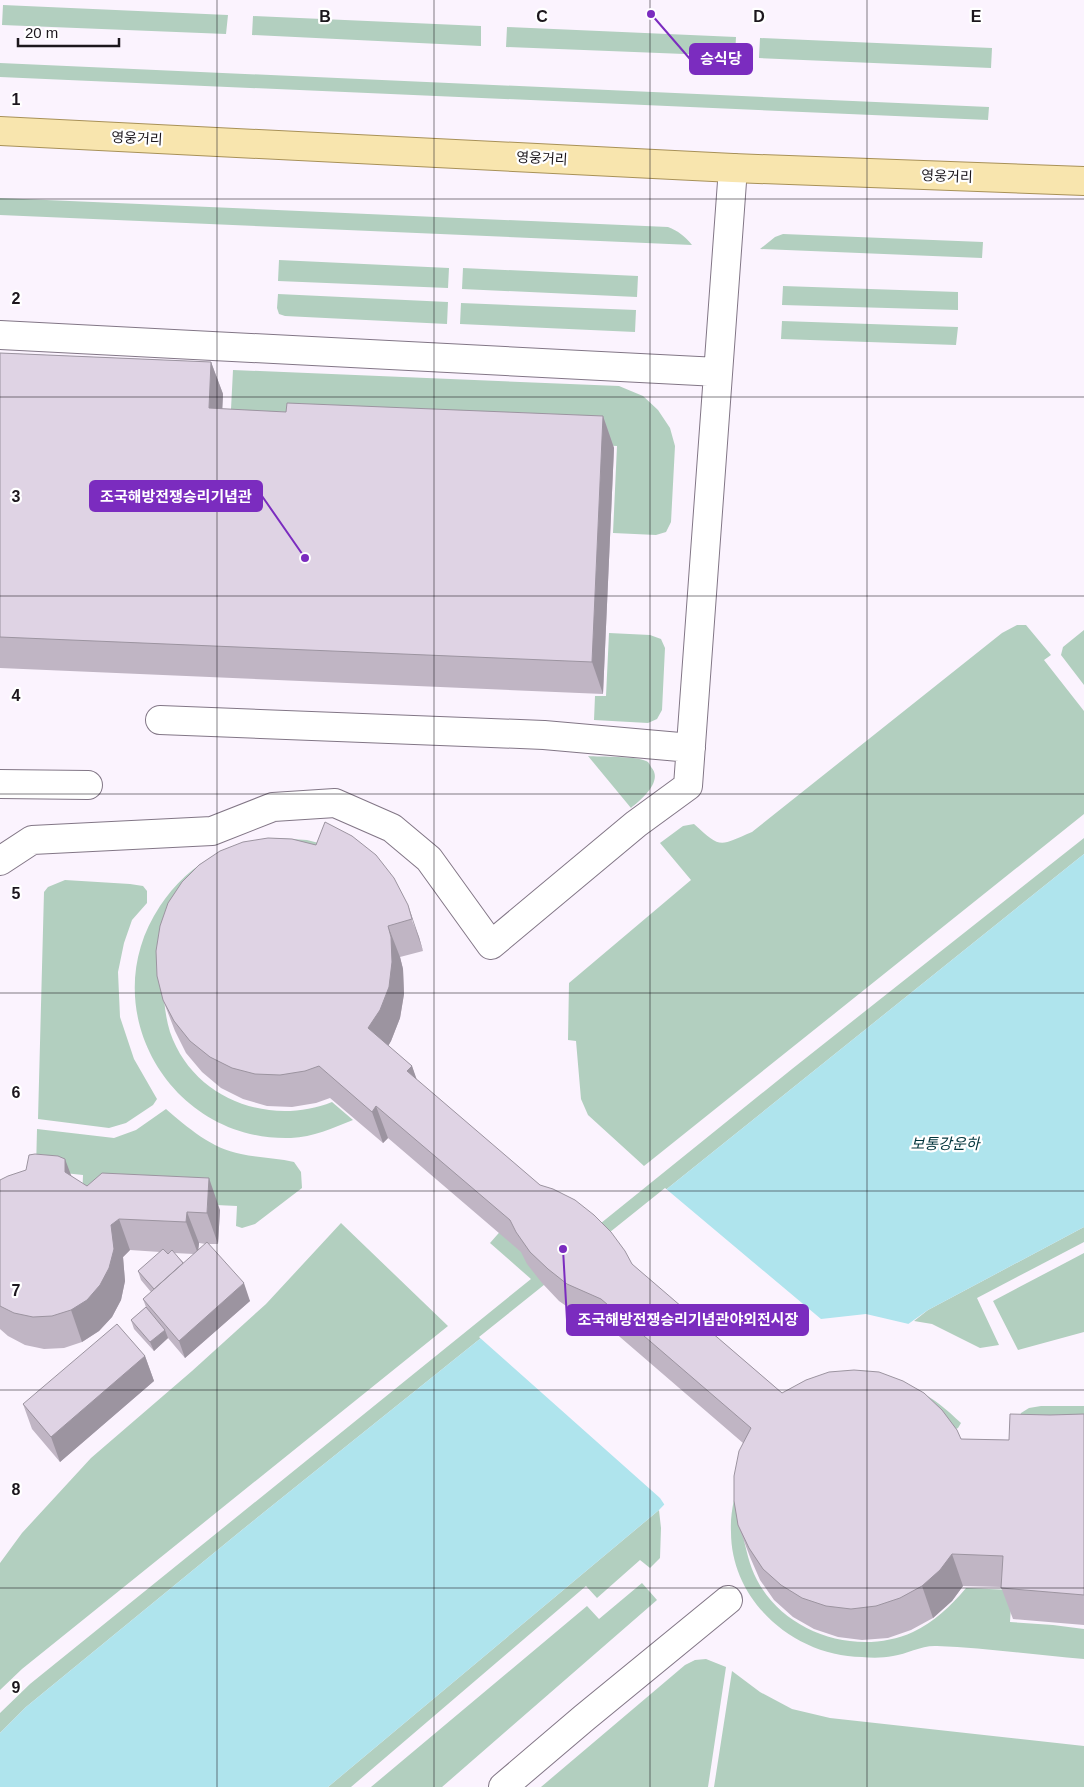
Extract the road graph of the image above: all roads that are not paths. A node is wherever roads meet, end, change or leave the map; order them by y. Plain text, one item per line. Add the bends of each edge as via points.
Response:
1 (0, 131) edge
2 (733, 168) junction
3 (1084, 181) edge
4 (0, 335) edge
5 (718, 372) junction
6 (160, 720) dead end
7 (691, 748) junction
8 (0, 784) edge
9 (88, 785) dead end
10 (0, 861) edge
11 (728, 1600) dead end
12 (503, 1787) edge

1 - 2 main road, 영웅거리
2 - 3 main road, 영웅거리
2 - 5 lane
4 - 5 lane
5 - 7 lane
6 - 7 lane via 544,735
7 - 10 lane via 688,786 636,824 492,945 429,859 392,828 336,803 273,807 212,831 32,840
8 - 9 lane
11 - 12 lane

